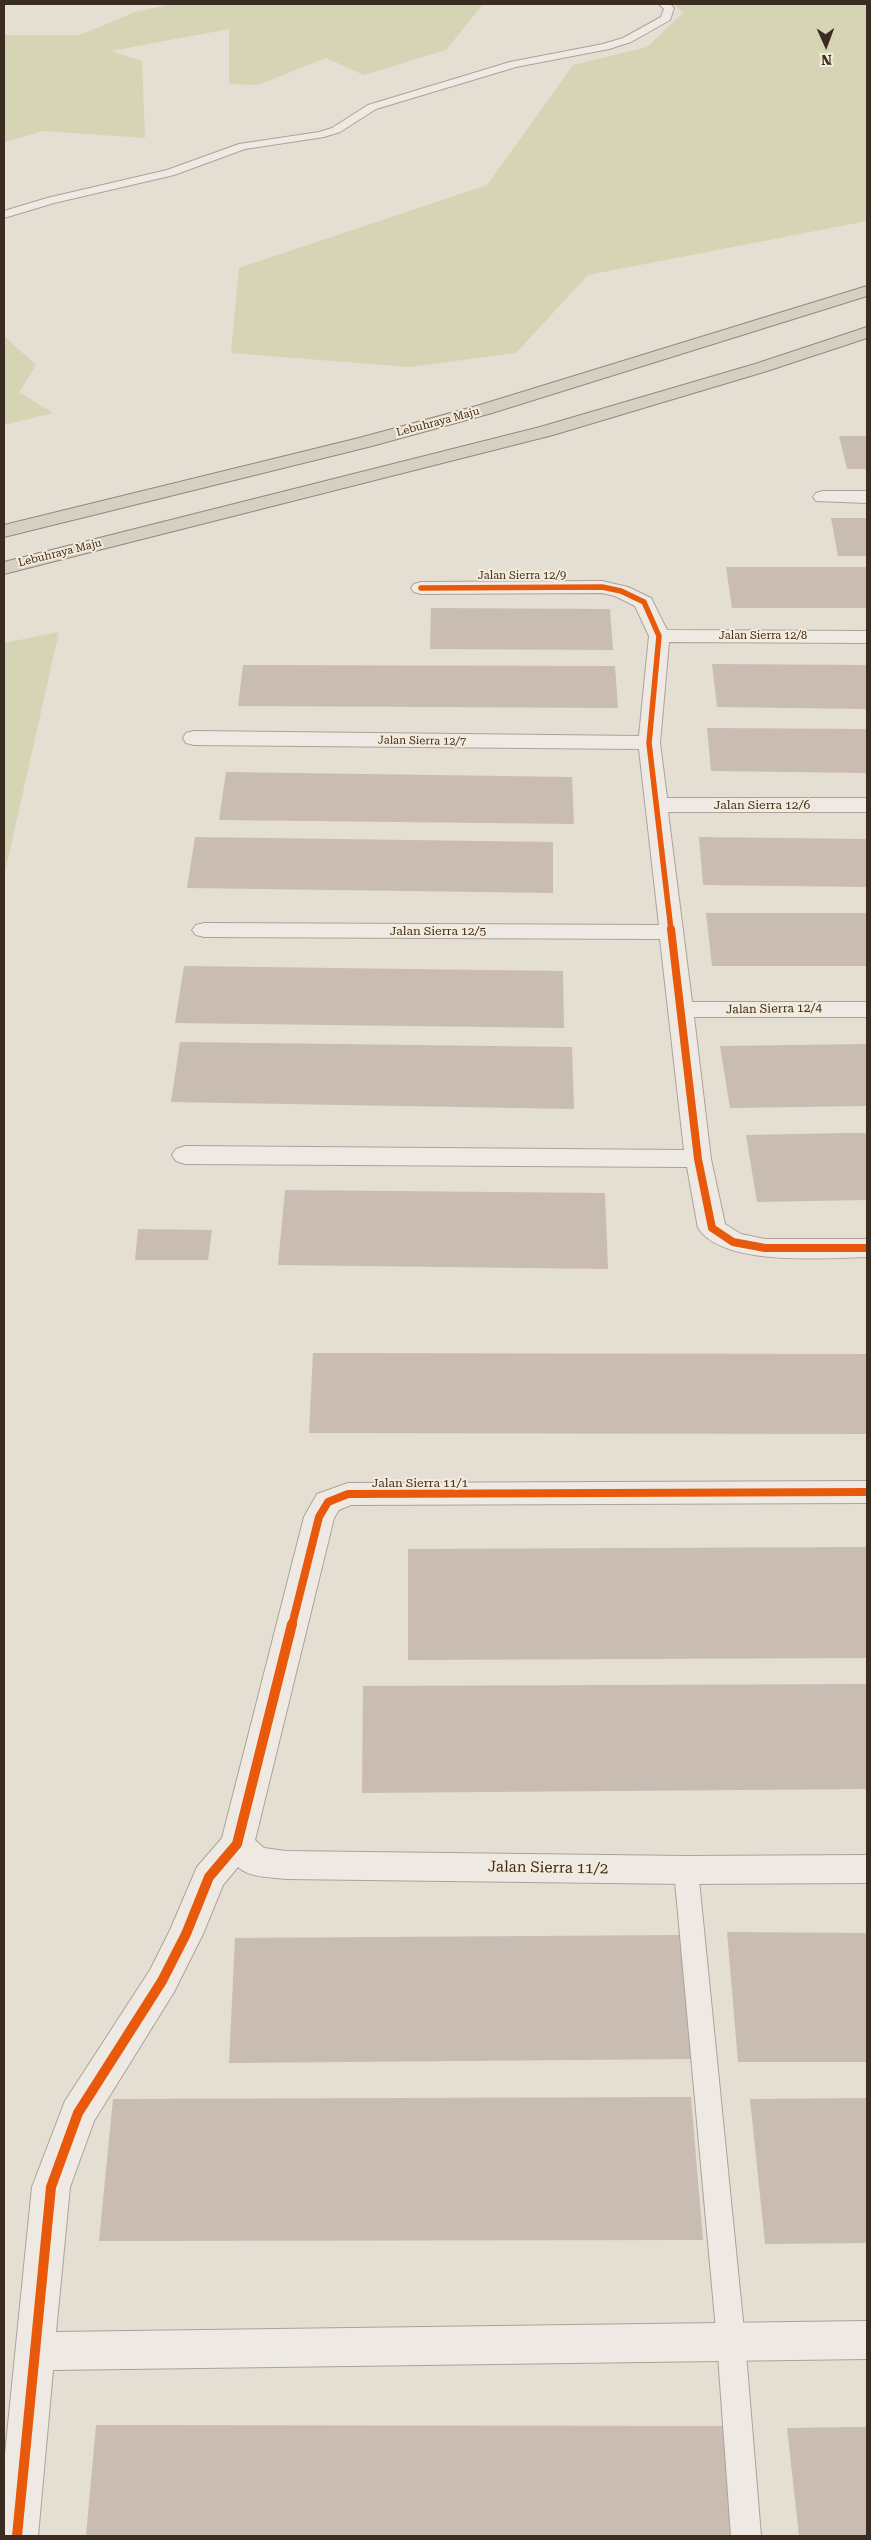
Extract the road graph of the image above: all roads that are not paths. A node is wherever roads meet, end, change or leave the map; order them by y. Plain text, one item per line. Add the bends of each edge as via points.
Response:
1 (664, 4) edge
2 (4, 215) edge
3 (867, 291) edge
4 (867, 332) edge
5 (867, 497) edge
6 (823, 498) dead end
7 (4, 531) edge
8 (4, 568) edge
9 (421, 588) dead end
10 (659, 636) junction
11 (867, 637) edge
12 (194, 738) dead end
13 (649, 743) junction
14 (656, 805) junction
15 (867, 805) edge
16 (204, 930) dead end
17 (672, 932) junction
18 (867, 1009) edge
19 (681, 1010) junction
20 (185, 1156) dead end
21 (698, 1159) junction
22 (867, 1248) edge
23 (867, 1492) edge
24 (237, 1844) junction
25 (867, 1869) edge
26 (686, 1870) junction
27 (867, 2340) edge
28 (731, 2341) junction
29 (36, 2351) junction
30 (17, 2536) edge
31 (746, 2536) edge

1 - 2 lane via 669,8 666,18 627,40 605,48 514,64 372,107 336,130 320,135 243,146 170,173 51,200
3 - 7 highway, Lebuhraya Maju via 486,409
4 - 8 highway, Lebuhraya Maju via 697,387 518,438
5 - 6 street
9 - 10 street, Jalan Sierra 12/9 via 602,587 621,591 644,602
10 - 11 street, Jalan Sierra 12/8
10 - 13 street
12 - 13 street, Jalan Sierra 12/7
13 - 14 street
14 - 15 street, Jalan Sierra 12/6
14 - 17 street
16 - 17 street, Jalan Sierra 12/5
17 - 19 street
18 - 19 street, Jalan Sierra 12/4
19 - 21 street
20 - 21 street
21 - 22 street via 712,1228 733,1242 765,1248
23 - 24 street, Jalan Sierra 11/1 via 348,1494 328,1502 319,1517
24 - 26 street, Jalan Sierra 11/2 via 255,1861 286,1864
24 - 29 street via 209,1877 162,1982 78,2113 51,2187
25 - 26 street, Jalan Sierra 11/2
26 - 28 lane
27 - 28 street
28 - 29 street
28 - 31 lane
29 - 30 street

